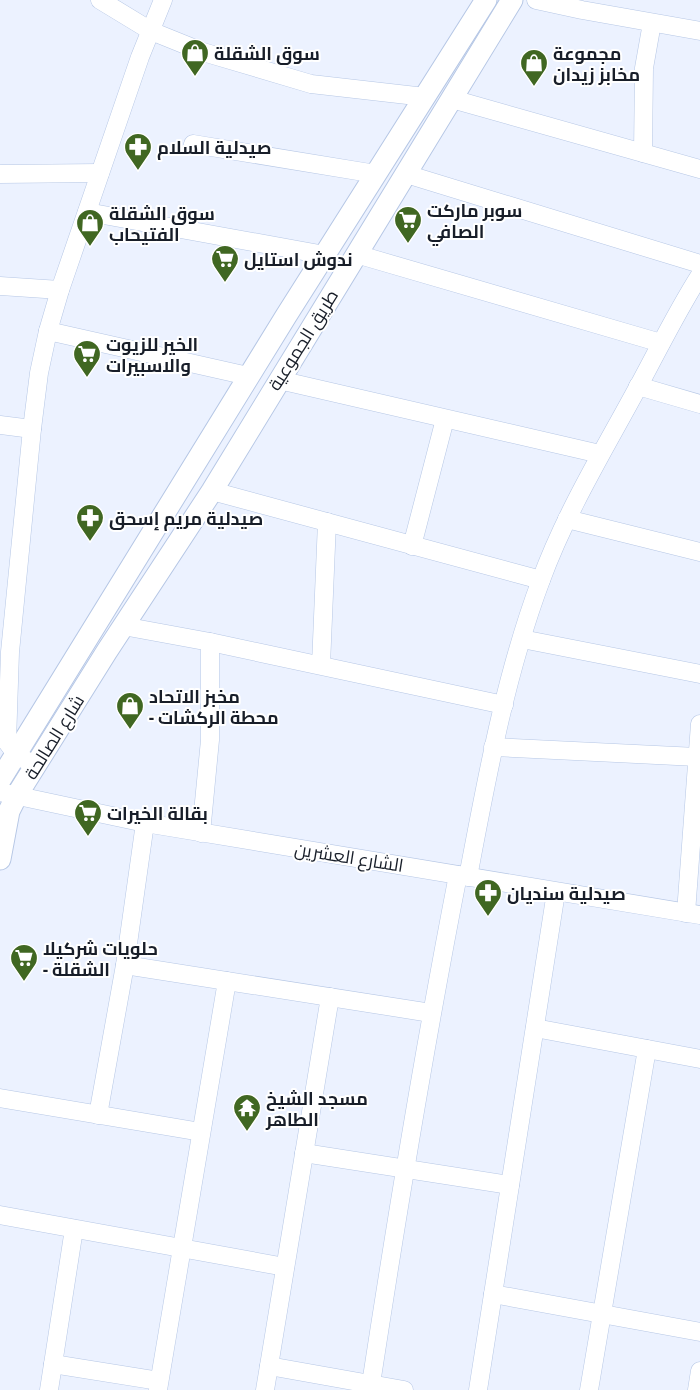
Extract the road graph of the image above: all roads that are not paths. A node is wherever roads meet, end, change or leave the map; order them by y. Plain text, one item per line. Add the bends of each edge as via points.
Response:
1 (100, 0) edge
2 (163, 0) edge
3 (486, 0) edge
4 (512, 0) edge
5 (536, 0) edge
6 (652, 23) junction
7 (151, 31) junction
8 (700, 31) edge
9 (425, 96) junction
10 (452, 99) junction
11 (193, 144) dead end
12 (643, 153) junction
13 (700, 169) edge
14 (100, 173) junction
15 (0, 174) edge
16 (376, 174) junction
17 (406, 174) junction
18 (87, 212) junction
19 (356, 254) junction
20 (325, 255) junction
21 (700, 274) edge
22 (0, 286) edge
23 (60, 290) junction
24 (48, 331) junction
25 (661, 343) junction
26 (248, 376) junction
27 (279, 380) junction
28 (638, 386) junction
29 (700, 404) edge
30 (445, 419) junction
31 (0, 425) edge
32 (32, 429) junction
33 (600, 454) junction
34 (212, 491) junction
35 (567, 519) junction
36 (327, 522) junction
37 (412, 546) junction
38 (700, 552) edge
39 (541, 580) junction
40 (123, 626) junction
41 (522, 639) junction
42 (210, 642) junction
43 (321, 665) junction
44 (70, 666) joint
45 (700, 674) edge
46 (92, 678) joint
47 (504, 705) junction
48 (700, 724) edge
49 (493, 747) junction
50 (16, 754) junction
51 (697, 757) junction
52 (35, 767) junction
53 (698, 778) edge
54 (0, 780) edge
55 (6, 802) edge
56 (145, 823) junction
57 (201, 833) junction
58 (0, 859) edge
59 (463, 876) junction
60 (556, 892) junction
61 (693, 914) edge
62 (125, 965) junction
63 (227, 981) junction
64 (330, 997) junction
65 (431, 1013) junction
66 (534, 1028) junction
67 (647, 1049) junction
68 (700, 1059) edge
69 (0, 1098) edge
70 (98, 1115) junction
71 (201, 1132) junction
72 (304, 1153) junction
73 (404, 1170) junction
74 (510, 1185) junction
75 (0, 1215) edge
76 (74, 1229) junction
77 (182, 1248) junction
78 (285, 1267) junction
79 (493, 1294) junction
80 (602, 1314) junction
81 (700, 1332) edge
82 (53, 1364) junction
83 (268, 1366) junction
84 (700, 1371) edge
85 (371, 1384) junction
86 (158, 1385) edge
87 (49, 1390) edge
88 (264, 1390) edge
89 (404, 1390) edge
90 (478, 1390) edge
91 (589, 1390) edge
92 (697, 1390) edge

1 - 7 street
2 - 7 street
3 - 9 main road, طريق الجموعية
4 - 10 main road, طريق الجموعية
5 - 6 street
6 - 8 street
6 - 12 street via 644,68
7 - 9 street via 203,52 311,84
7 - 14 street
9 - 16 main road, طريق الجموعية
10 - 12 street
10 - 17 main road, طريق الجموعية
11 - 16 street
12 - 13 street
14 - 15 street
14 - 18 street
16 - 20 main road, طريق الجموعية
17 - 19 main road, طريق الجموعية
17 - 21 street
18 - 20 street
18 - 23 street
19 - 25 street
19 - 27 main road, طريق الجموعية
20 - 26 main road, طريق الجموعية
21 - 25 street
22 - 23 street
23 - 24 street
24 - 26 street
24 - 32 street
25 - 28 street
26 - 44 main road, طريق الجموعية
27 - 30 street
27 - 34 main road, طريق الجموعية
28 - 29 street
28 - 33 street
30 - 33 street
30 - 37 street
31 - 32 street
32 - 50 street via 10,652 7,742
33 - 35 street
34 - 36 street
34 - 40 main road, طريق الجموعية
35 - 38 street
35 - 39 street
36 - 37 street
36 - 43 street
37 - 39 street
39 - 41 street
40 - 42 street
40 - 46 main road, طريق الجموعية
41 - 45 street
41 - 47 street
42 - 43 street
42 - 57 street via 210,740
43 - 47 street
44 - 50 main road, شارع الصالحة
46 - 52 main road, شارع الصالحة
47 - 49 street
48 - 51 street
49 - 51 street
49 - 59 street
50 - 52 street
50 - 54 main road, شارع الصالحة
51 - 53 street
52 - 55 main road, شارع الصالحة
53 - 61 street
55 - 56 street, الشارع العشرين
55 - 58 main road
56 - 57 street, الشارع العشرين
56 - 62 street
57 - 59 street, الشارع العشرين
59 - 60 street, الشارع العشرين
59 - 65 street
60 - 61 street, الشارع العشرين
60 - 66 street
62 - 63 street
62 - 70 street
63 - 64 street
63 - 71 street
64 - 65 street
64 - 72 street
65 - 73 street
66 - 67 street
66 - 74 street
67 - 68 street
67 - 80 street
69 - 70 street
70 - 71 street
71 - 77 street
72 - 73 street
72 - 78 street
73 - 74 street
73 - 85 street
74 - 79 street
75 - 76 street
76 - 77 street
76 - 82 street
77 - 78 street
77 - 86 street
78 - 83 street
79 - 80 street
79 - 90 street
80 - 81 street
80 - 91 street
82 - 86 street
82 - 87 street
83 - 85 street
83 - 88 street
84 - 92 street
85 - 89 street

